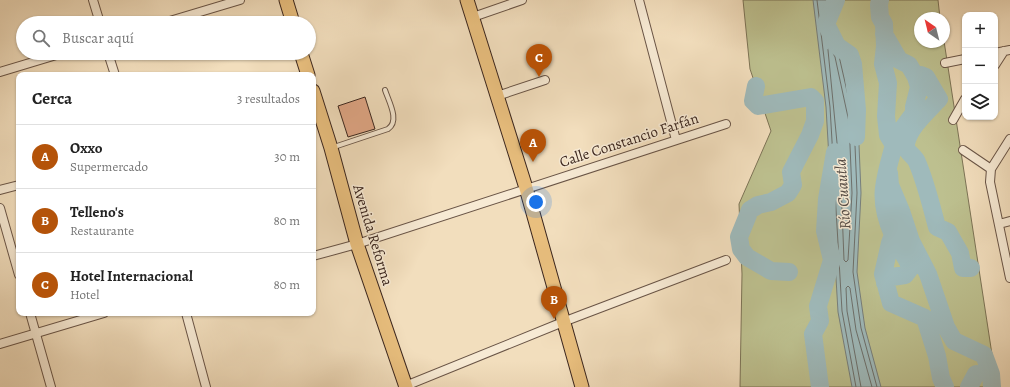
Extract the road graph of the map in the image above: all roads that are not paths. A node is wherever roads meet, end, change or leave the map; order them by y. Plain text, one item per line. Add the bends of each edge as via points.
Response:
1 (93, 0) edge
2 (240, 0) edge
3 (286, 0) edge
4 (467, 0) edge
5 (522, 0) edge
6 (639, 0) edge
7 (98, 16) edge
8 (186, 16) edge
9 (290, 16) edge
10 (472, 17) junction
11 (1007, 50) edge
12 (40, 60) edge
13 (110, 60) edge
14 (303, 60) edge
15 (962, 60) edge
16 (998, 61) edge
17 (945, 63) dead end
18 (0, 72) edge
19 (114, 72) edge
20 (307, 72) edge
21 (544, 80) dead end
22 (385, 90) dead end
23 (497, 96) junction
24 (316, 100) edge
25 (962, 104) edge
26 (953, 120) dead end
27 (726, 124) dead end
28 (1010, 138) edge
29 (676, 140) junction
30 (331, 148) junction
31 (963, 150) dead end
32 (991, 169) junction
33 (16, 186) edge
34 (526, 188) junction
35 (0, 190) edge
36 (0, 208) edge
37 (1010, 221) edge
38 (999, 224) junction
39 (358, 244) junction
40 (316, 255) edge
41 (726, 260) dead end
42 (16, 264) edge
43 (1010, 278) edge
44 (31, 316) edge
45 (94, 316) edge
46 (187, 316) edge
47 (563, 322) junction
48 (36, 334) junction
49 (0, 344) edge
50 (51, 387) edge
51 (206, 387) edge
52 (404, 387) edge
53 (582, 387) edge

1 - 7 street
2 - 8 street
3 - 9 main road
4 - 10 main road
5 - 10 street
6 - 29 street
10 - 23 main road
11 - 16 street
12 - 18 street
13 - 19 street
14 - 20 main road
15 - 17 street
21 - 23 street
22 - 30 lane via 395,121 393,126
23 - 34 main road
24 - 30 main road, Avenida Reforma
25 - 26 street
27 - 29 street, Calle Constancio Farfán
28 - 32 street
29 - 34 street, Calle Constancio Farfán
30 - 39 main road, Avenida Reforma
31 - 32 street
32 - 38 street via 990,182
33 - 35 street
34 - 39 street, Calle Constancio Farfán
34 - 47 main road
36 - 42 street
37 - 38 street
38 - 43 street
39 - 40 street, Calle Constancio Farfán
39 - 52 main road, Avenida Reforma
41 - 47 street
44 - 48 street
45 - 48 street
46 - 51 street
47 - 52 street
47 - 53 main road
48 - 49 street
48 - 50 street

